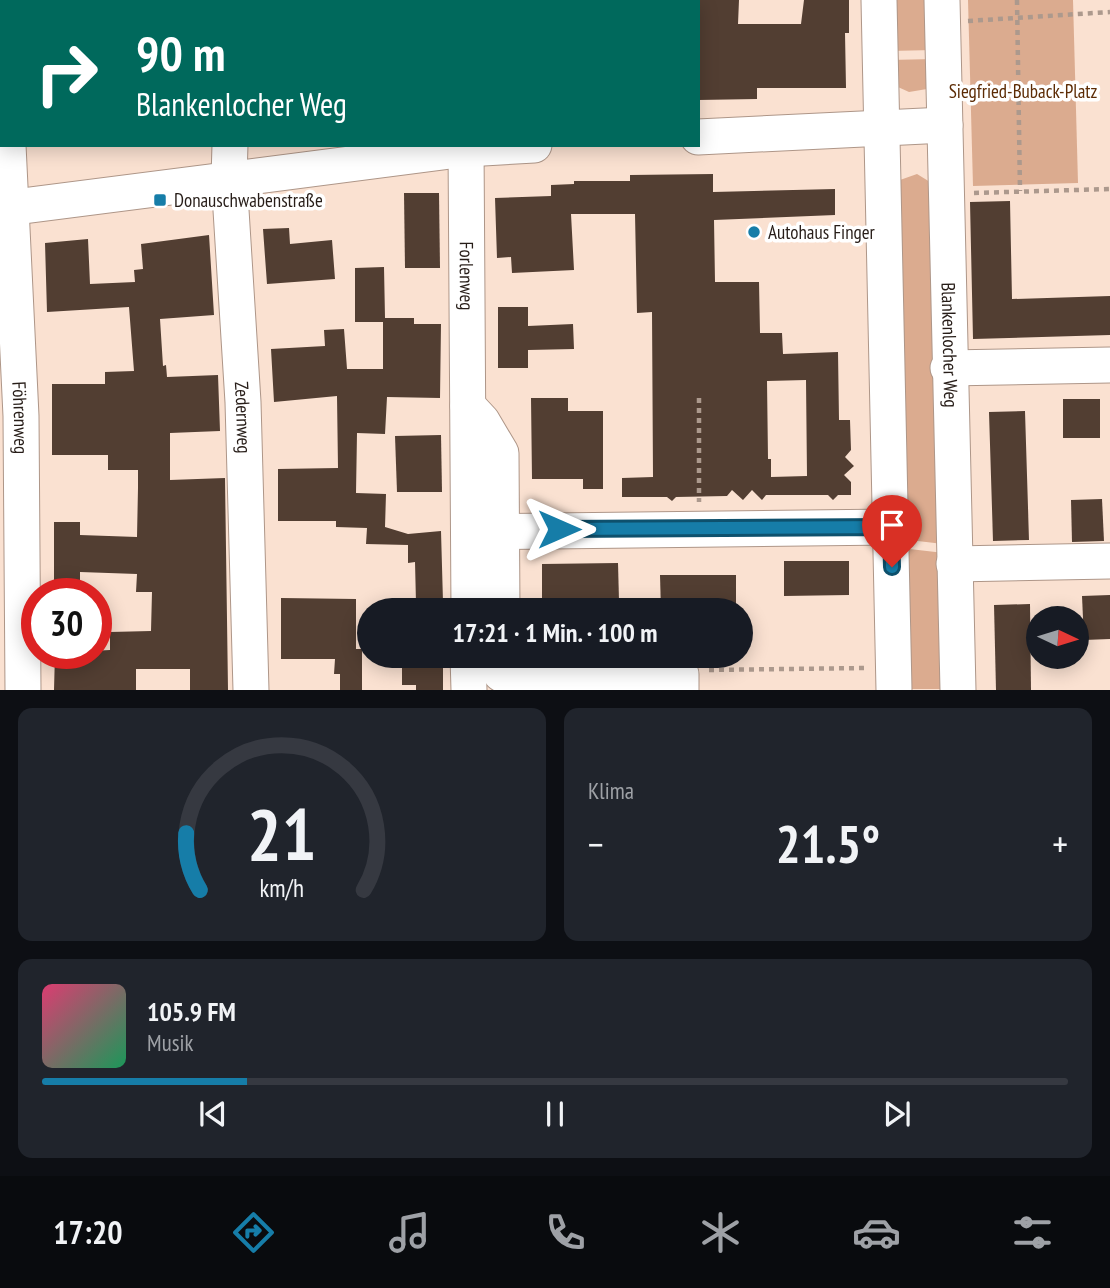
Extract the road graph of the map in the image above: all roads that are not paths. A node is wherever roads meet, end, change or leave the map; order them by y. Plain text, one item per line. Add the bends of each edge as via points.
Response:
1 (879, 0) edge
2 (942, 11) edge
3 (945, 125) junction
4 (884, 128) junction
5 (700, 136) edge
6 (8, 147) edge
7 (466, 147) edge
8 (229, 162) edge
9 (6, 208) edge
10 (1110, 365) edge
11 (948, 368) junction
12 (891, 527) junction
13 (487, 531) junction
14 (1110, 561) edge
15 (954, 564) junction
16 (472, 598) edge
17 (500, 598) edge
18 (468, 668) edge
19 (497, 673) edge
20 (894, 679) edge
21 (681, 682) edge
22 (23, 690) edge
23 (251, 690) edge
24 (469, 690) edge
25 (958, 690) edge

1 - 4 street
2 - 3 street, Blankenlocher Weg
3 - 4 street
3 - 11 street, Blankenlocher Weg
4 - 5 street
4 - 12 street
6 - 9 street, Föhrenweg
7 - 8 street
7 - 13 street, Forlenweg via 468,407 501,453
8 - 9 street
8 - 23 street, Zedernweg via 243,402
9 - 22 street, Föhrenweg via 21,416
10 - 11 street
11 - 15 street, Blankenlocher Weg
12 - 13 street
12 - 20 street
13 - 16 street, Forlenweg
13 - 17 street, Forlenweg
14 - 15 street
15 - 25 street, Blankenlocher Weg
18 - 24 street
19 - 21 street

